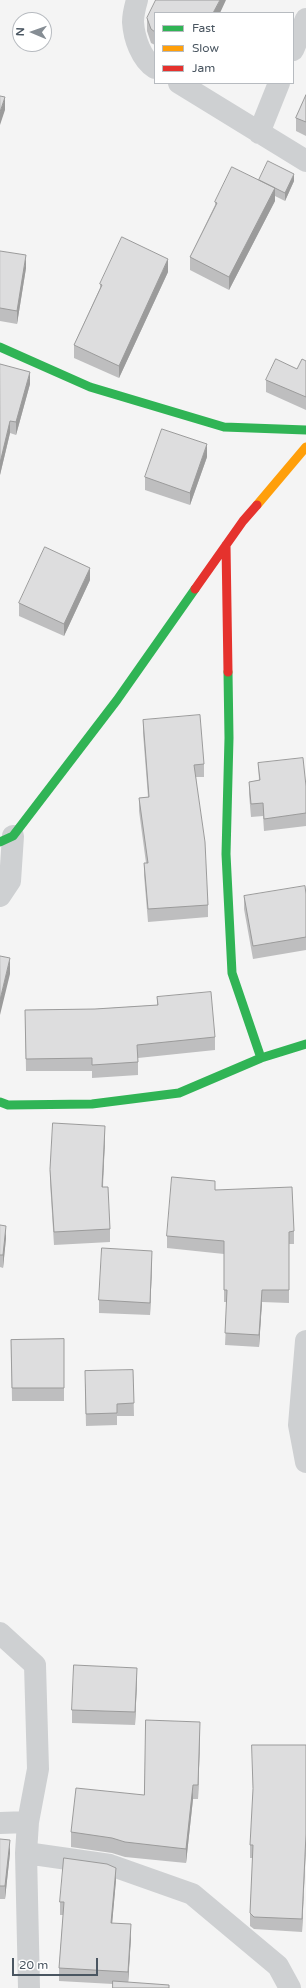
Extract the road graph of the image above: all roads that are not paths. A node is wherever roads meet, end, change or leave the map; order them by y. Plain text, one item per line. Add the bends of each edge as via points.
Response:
1 (136, 0) edge
2 (306, 19) edge
3 (294, 48) edge
4 (154, 67) edge
5 (181, 84) edge
6 (279, 84) edge
7 (259, 133) junction
8 (306, 161) edge
9 (0, 347) edge
10 (306, 430) edge
11 (306, 447) edge
12 (226, 545) junction
13 (6, 839) edge
14 (0, 896) edge
15 (306, 1044) edge
16 (261, 1058) junction
17 (0, 1102) edge
18 (306, 1341) edge
19 (306, 1462) edge
20 (0, 1633) edge
21 (28, 1822) junction
22 (0, 1823) edge
23 (26, 1853) junction
24 (29, 1988) edge
25 (290, 1988) edge

1 - 4 street via 133,21 138,46
2 - 3 street
5 - 7 street
6 - 7 street
7 - 8 street
9 - 10 street via 90,387 224,428
11 - 12 street via 243,521
12 - 13 street via 117,700
12 - 16 street via 229,738 226,854 232,973
13 - 14 street via 10,881
15 - 16 street
16 - 17 street via 179,1093 92,1104 8,1105
18 - 19 street via 300,1425
20 - 21 street via 35,1665 38,1769
21 - 22 street
21 - 23 street
23 - 24 street
23 - 25 street via 110,1866 192,1894 278,1966

